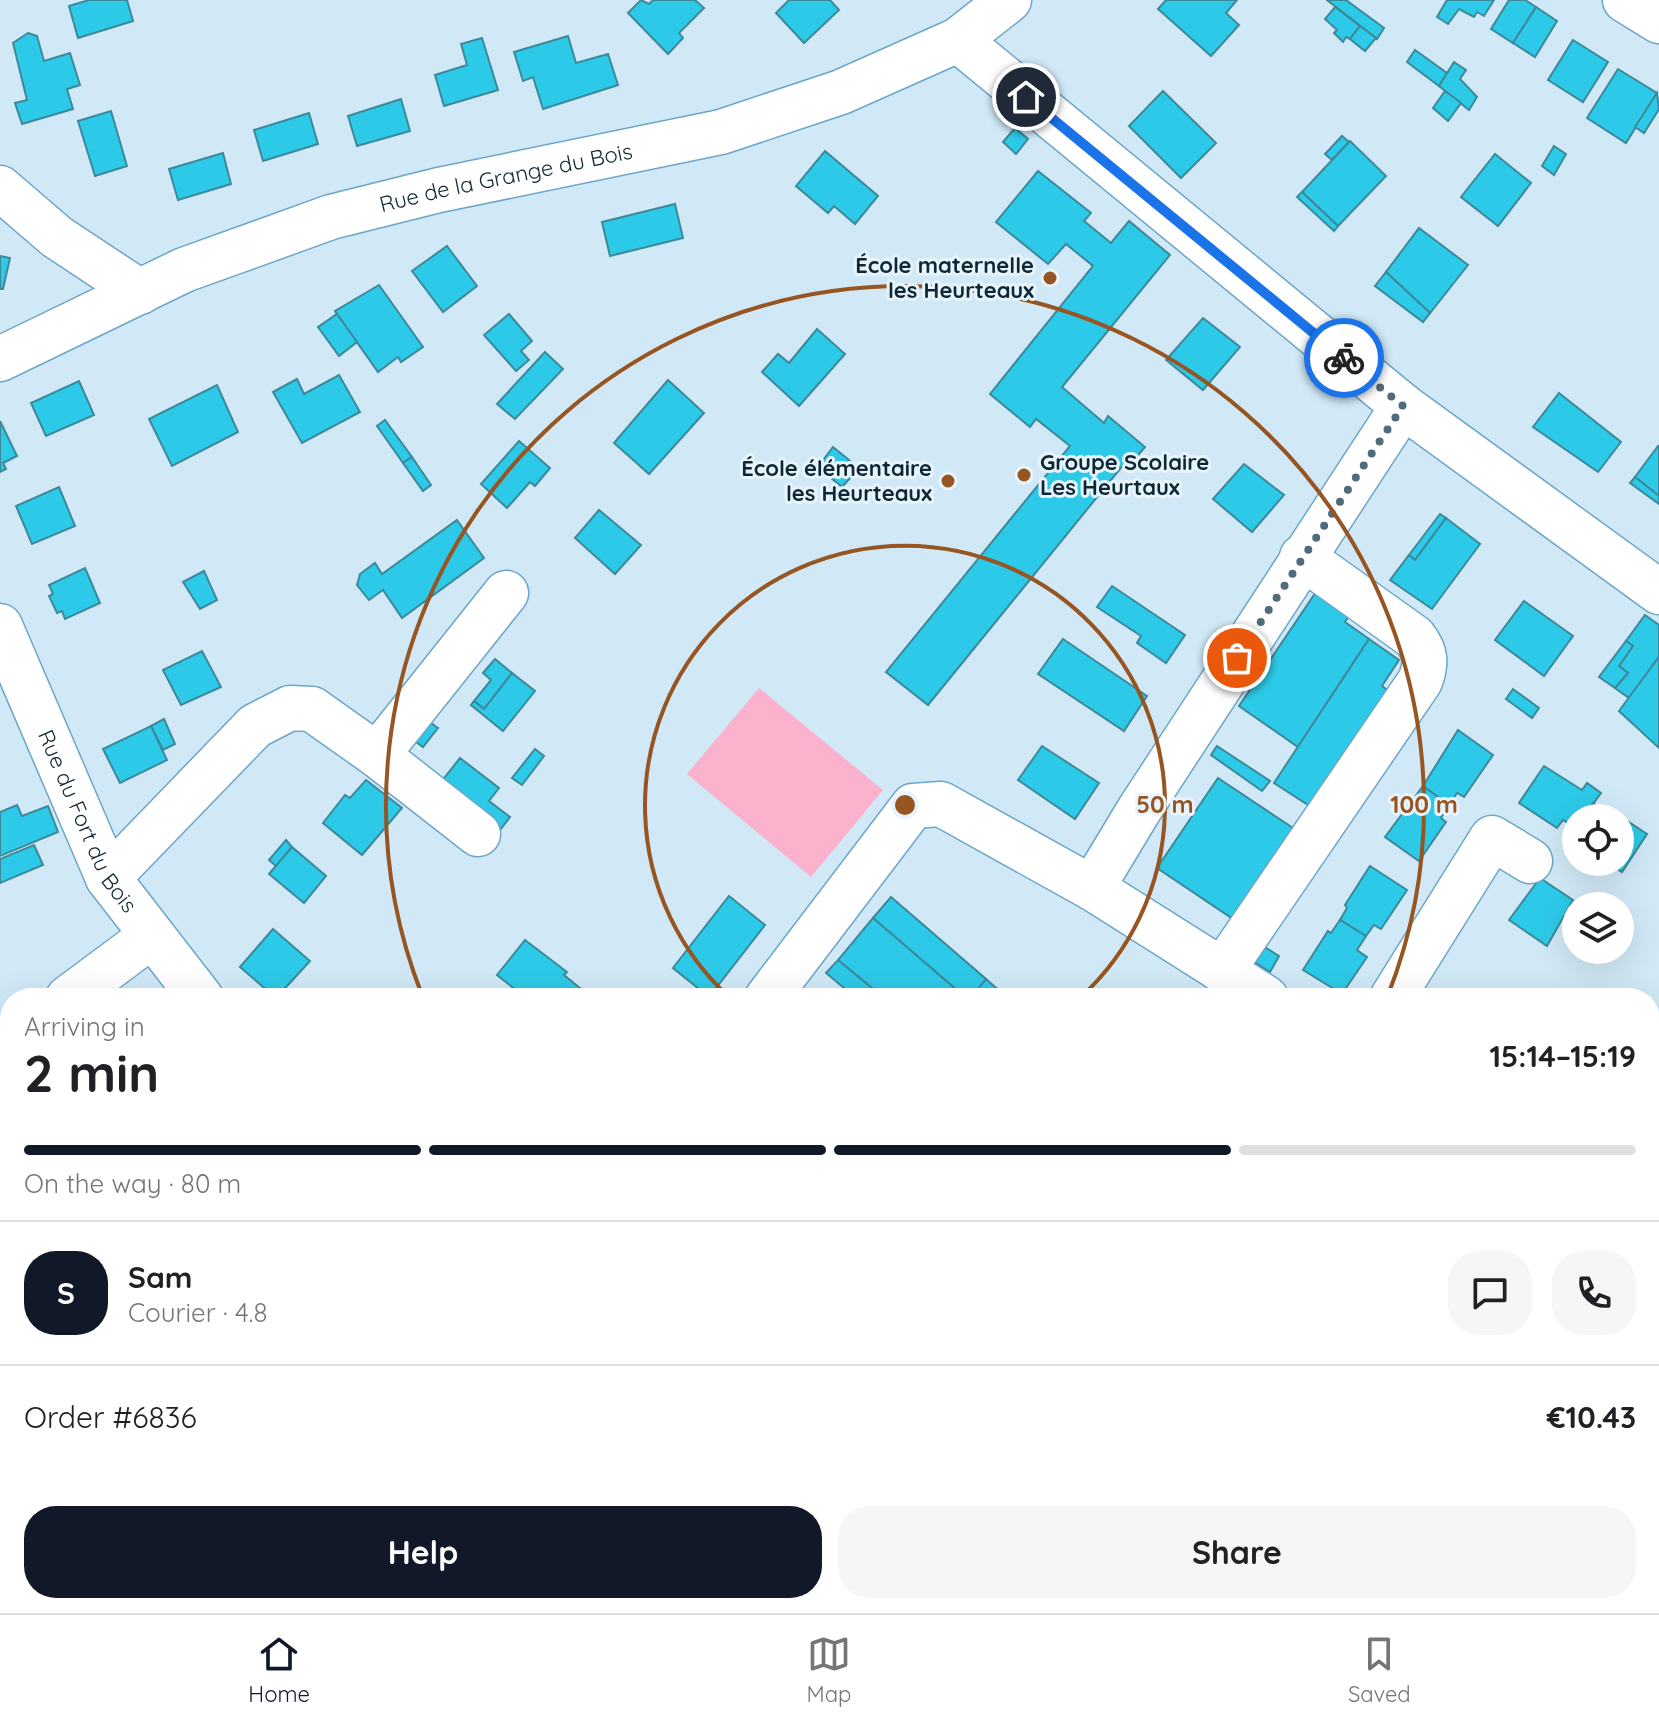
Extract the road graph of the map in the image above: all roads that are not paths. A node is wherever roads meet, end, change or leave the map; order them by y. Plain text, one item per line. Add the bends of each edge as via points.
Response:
1 (1009, 0) edge
2 (1625, 0) edge
3 (1659, 21) edge
4 (958, 40) junction
5 (0, 188) edge
6 (140, 292) junction
7 (0, 359) edge
8 (1403, 406) junction
9 (1302, 557) junction
10 (1659, 592) edge
11 (506, 593) dead end
12 (0, 626) edge
13 (377, 755) junction
14 (478, 834) dead end
15 (1530, 861) dead end
16 (108, 878) junction
17 (1092, 888) junction
18 (150, 937) junction
19 (1222, 971) junction
20 (81, 988) edge
21 (193, 988) edge
22 (775, 988) edge
23 (1250, 988) edge
24 (1398, 988) edge

1 - 4 street, Rue de la Grange du Bois
2 - 3 street
4 - 6 street, Rue de la Grange du Bois via 841,92 721,132 331,217
4 - 8 street
5 - 6 street via 57,237
6 - 7 street, Rue de la Grange du Bois
8 - 9 street
8 - 10 street
9 - 17 street
9 - 19 street via 1414,637 1424,649 1426,666
11 - 13 street
12 - 16 street, Rue du Fort du Bois
13 - 14 street
13 - 16 street via 312,709 290,708 255,726
15 - 24 street via 1492,838
16 - 18 street, Rue du Fort du Bois
17 - 19 street
17 - 22 street via 941,804 913,806
18 - 20 street
18 - 21 street, Rue du Fort du Bois
19 - 23 street

